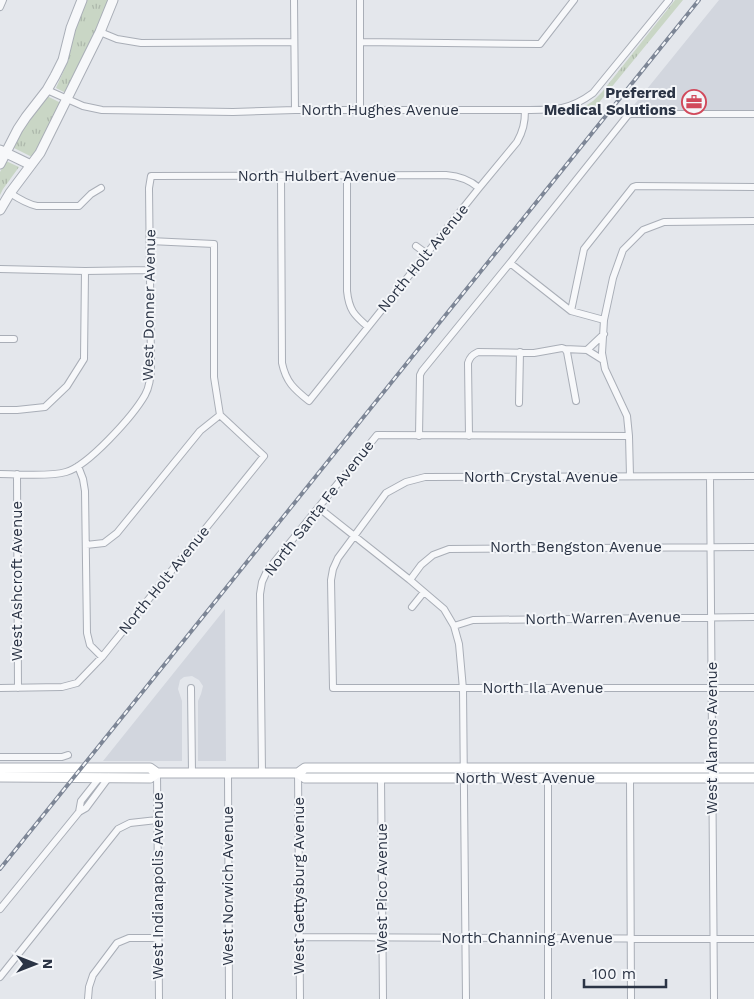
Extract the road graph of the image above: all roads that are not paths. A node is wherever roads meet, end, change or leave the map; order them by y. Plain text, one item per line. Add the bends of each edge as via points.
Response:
1 (3, 0) edge
2 (82, 0) edge
3 (113, 0) edge
4 (294, 0) edge
5 (360, 0) edge
6 (574, 0) edge
7 (669, 0) edge
8 (0, 7) edge
9 (100, 32) junction
10 (294, 42) junction
11 (360, 42) junction
12 (47, 90) junction
13 (67, 99) junction
14 (295, 110) junction
15 (360, 110) junction
16 (525, 110) junction
17 (754, 114) edge
18 (3, 151) edge
19 (0, 164) edge
20 (31, 165) junction
21 (151, 176) joint
22 (281, 176) junction
23 (346, 176) junction
24 (754, 187) edge
25 (101, 188) dead end
26 (479, 188) junction
27 (10, 193) junction
28 (0, 210) edge
29 (754, 221) edge
30 (150, 241) junction
31 (416, 246) dead end
32 (427, 254) junction
33 (510, 263) junction
34 (0, 269) edge
35 (150, 270) junction
36 (85, 271) junction
37 (571, 311) junction
38 (604, 320) junction
39 (368, 327) junction
40 (604, 334) junction
41 (0, 339) edge
42 (14, 339) dead end
43 (565, 349) junction
44 (587, 350) junction
45 (520, 352) junction
46 (603, 360) junction
47 (576, 401) dead end
48 (519, 403) dead end
49 (0, 410) edge
50 (220, 415) junction
51 (419, 436) junction
52 (469, 436) junction
53 (630, 436) junction
54 (78, 466) junction
55 (0, 474) edge
56 (17, 474) junction
57 (630, 476) junction
58 (710, 476) junction
59 (754, 476) edge
60 (319, 508) junction
61 (354, 537) junction
62 (86, 545) junction
63 (711, 546) junction
64 (754, 546) edge
65 (410, 580) junction
66 (424, 592) junction
67 (412, 607) dead end
68 (711, 617) junction
69 (754, 617) edge
70 (454, 626) junction
71 (102, 657) junction
72 (0, 688) edge
73 (18, 688) junction
74 (191, 688) dead end
75 (463, 688) junction
76 (712, 688) junction
77 (754, 688) edge
78 (68, 755) dead end
79 (0, 757) edge
80 (0, 768) edge
81 (126, 768) junction
82 (463, 768) junction
83 (548, 768) junction
84 (712, 768) junction
85 (754, 768) edge
86 (157, 773) junction
87 (192, 773) junction
88 (228, 773) junction
89 (262, 773) junction
90 (298, 773) junction
91 (0, 777) edge
92 (104, 777) junction
93 (381, 778) junction
94 (464, 778) junction
95 (548, 778) junction
96 (630, 778) junction
97 (712, 778) junction
98 (754, 778) edge
99 (157, 820) junction
100 (0, 909) edge
101 (299, 937) junction
102 (158, 938) junction
103 (382, 938) junction
104 (465, 938) junction
105 (548, 938) junction
106 (631, 938) junction
107 (713, 939) junction
108 (754, 939) edge
109 (0, 976) edge
110 (88, 999) edge
111 (159, 999) edge
112 (229, 999) edge
113 (300, 999) edge
114 (382, 999) edge
115 (466, 999) edge
116 (548, 999) edge
117 (631, 999) edge
118 (714, 999) edge

1 - 8 street
2 - 12 street via 63,60
3 - 9 street
4 - 10 street
5 - 11 street
6 - 11 street via 540,44
7 - 16 street, North Hughes Avenue via 593,93 560,109
9 - 10 street via 141,43
9 - 13 street
10 - 14 street
11 - 15 street
12 - 13 street, North Hughes Avenue
12 - 18 street
13 - 14 street, North Hughes Avenue via 102,110
13 - 20 street
14 - 15 street, North Hughes Avenue
15 - 16 street, North Hughes Avenue
16 - 26 street, North Holt Avenue via 522,134
17 - 33 street via 628,116
18 - 19 street
18 - 20 street
20 - 27 street
21 - 22 street, North Hulbert Avenue
21 - 30 street, West Donner Avenue
22 - 23 street, North Hulbert Avenue
22 - 39 street, North Holt Avenue via 282,363 289,382 309,401
23 - 26 street, North Hulbert Avenue via 451,176 467,180
23 - 39 street via 348,302
24 - 37 street via 633,187 584,248
25 - 27 street via 79,206 37,206
26 - 32 street, North Holt Avenue
27 - 28 street
29 - 38 street via 664,222 643,230 623,250
30 - 35 street, West Donner Avenue
30 - 50 street via 214,244 214,377
31 - 32 street
32 - 39 street, North Holt Avenue
33 - 37 street
33 - 51 street via 422,371
34 - 36 street
35 - 36 street
35 - 54 street, West Donner Avenue via 151,365 147,390 110,440
36 - 49 street via 84,359 67,386 44,407
37 - 38 street
38 - 40 street
40 - 44 street
40 - 46 street
41 - 42 street
43 - 44 street
43 - 45 street
43 - 47 street
44 - 46 street
45 - 48 street
45 - 52 street via 478,352 470,358
46 - 53 street via 628,416
50 - 62 street via 200,431 116,533 104,543
50 - 71 street, North Holt Avenue via 264,456
51 - 52 street
51 - 60 street, North Santa Fe Avenue via 377,435
52 - 53 street
53 - 57 street
54 - 56 street via 51,474
54 - 62 street via 85,491
55 - 56 street
56 - 73 street, West Ashcroft Avenue
57 - 58 street, North Crystal Avenue
57 - 61 street, North Crystal Avenue via 425,477 406,482 386,494
58 - 59 street, North Crystal Avenue
58 - 63 street, West Alamos Avenue
60 - 61 street
60 - 89 street, North Santa Fe Avenue via 267,571 262,582
61 - 65 street
61 - 75 street, North Ila Avenue via 338,558 331,580 333,688
62 - 71 street via 88,638 92,648
63 - 64 street, North Bengston Avenue
63 - 65 street, North Bengston Avenue via 449,548 433,555
63 - 68 street, West Alamos Avenue
65 - 66 street
66 - 67 street
66 - 70 street via 444,609
68 - 69 street, North Warren Avenue
68 - 70 street, North Warren Avenue via 473,620
68 - 76 street, West Alamos Avenue
70 - 75 street
71 - 73 street via 77,683 62,687
72 - 73 street
74 - 87 street
75 - 76 street, North Ila Avenue
75 - 82 street
76 - 77 street, North Ila Avenue
76 - 84 street, West Alamos Avenue
78 - 79 street
80 - 81 main road, North West Avenue
81 - 86 main road, North West Avenue via 150,768
81 - 92 main road via 121,772 104,774
82 - 83 main road, North West Avenue
82 - 90 main road, North West Avenue via 305,768
82 - 94 street
83 - 84 main road, North West Avenue
83 - 95 street
84 - 85 main road, North West Avenue
84 - 97 street, West Alamos Avenue
86 - 87 main road, North West Avenue
86 - 92 main road, North West Avenue via 150,778
86 - 99 street, West Indianapolis Avenue
87 - 88 main road, North West Avenue
88 - 89 main road, North West Avenue
88 - 112 street, West Norwich Avenue
89 - 90 main road, North West Avenue
90 - 93 main road, North West Avenue via 305,778
90 - 101 street, West Gettysburg Avenue
91 - 92 main road, North West Avenue
92 - 100 street via 81,802 79,812
93 - 94 main road, North West Avenue
93 - 103 street, West Pico Avenue
94 - 95 main road, North West Avenue
94 - 104 street
95 - 96 main road, North West Avenue
95 - 105 street
96 - 97 main road, North West Avenue
96 - 106 street
97 - 98 main road, North West Avenue
97 - 107 street, West Alamos Avenue
99 - 102 street, West Indianapolis Avenue
99 - 109 street via 118,828
101 - 103 street, North Channing Avenue
101 - 113 street, West Gettysburg Avenue
102 - 110 street via 128,938 117,944 93,975
102 - 111 street, West Indianapolis Avenue
103 - 104 street, North Channing Avenue
103 - 114 street, West Pico Avenue
104 - 105 street, North Channing Avenue
104 - 115 street
105 - 106 street, North Channing Avenue
105 - 116 street
106 - 107 street, North Channing Avenue
106 - 117 street
107 - 108 street, North Channing Avenue
107 - 118 street, West Alamos Avenue

